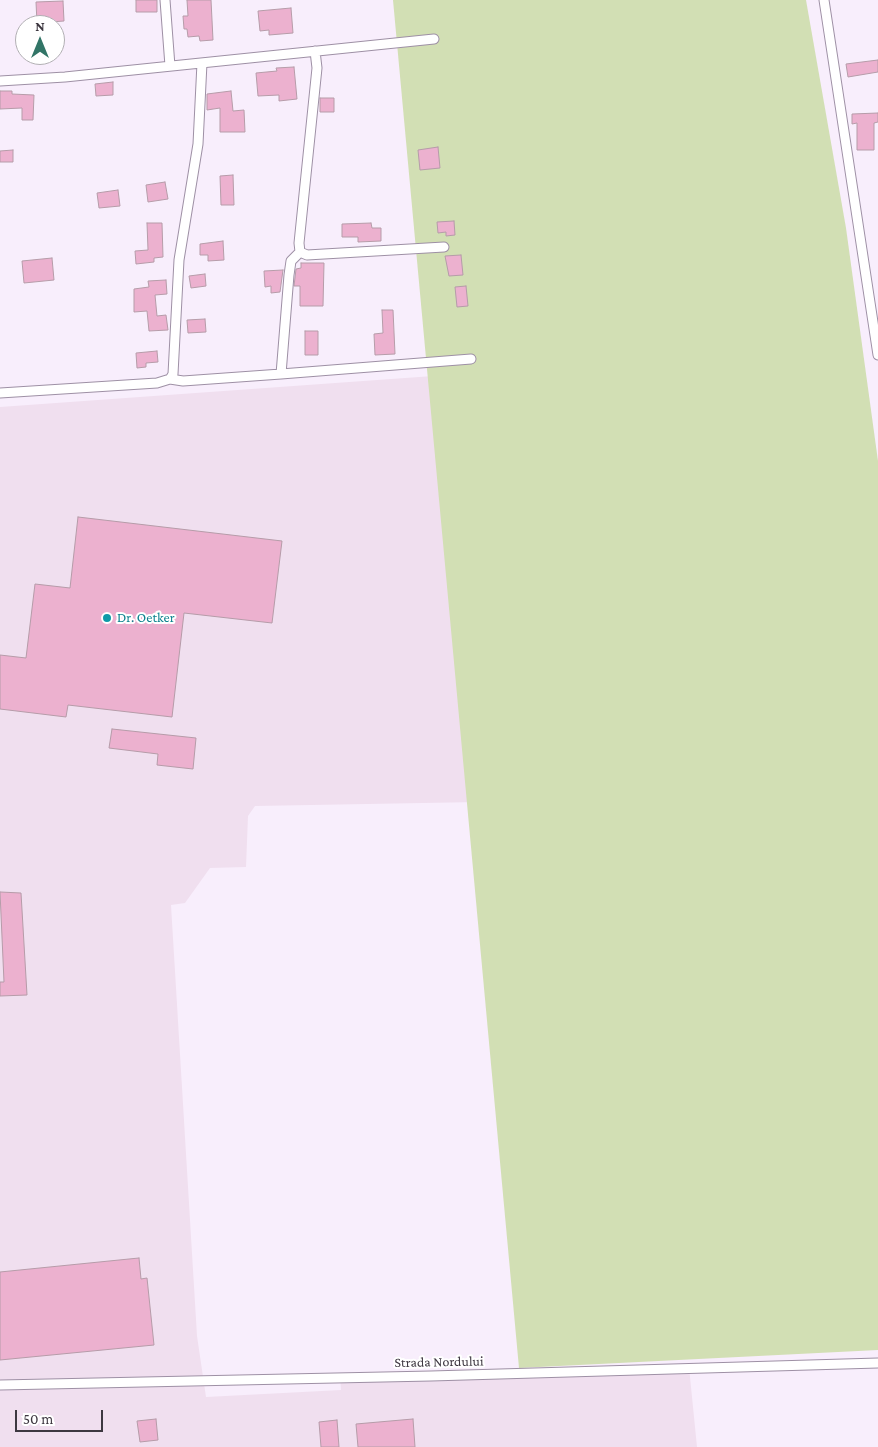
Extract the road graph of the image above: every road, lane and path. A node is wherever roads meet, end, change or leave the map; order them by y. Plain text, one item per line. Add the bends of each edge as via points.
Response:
1 (165, 0) edge
2 (824, 0) edge
3 (434, 39) dead end
4 (315, 52) junction
5 (202, 63) junction
6 (170, 66) junction
7 (0, 81) edge
8 (444, 246) dead end
9 (300, 252) junction
10 (878, 355) edge
11 (471, 360) dead end
12 (281, 374) junction
13 (170, 379) junction
14 (0, 393) edge
15 (878, 1363) edge
16 (0, 1385) edge

1 - 6 street
2 - 10 street
3 - 4 street
4 - 5 street
4 - 9 street via 317,68
5 - 6 street
5 - 13 street via 198,144 179,260 174,364
6 - 7 street
8 - 9 street via 307,255
9 - 12 street via 291,261
11 - 12 street
12 - 13 street via 183,381
13 - 14 street via 157,383
15 - 16 street, Strada Nordului

